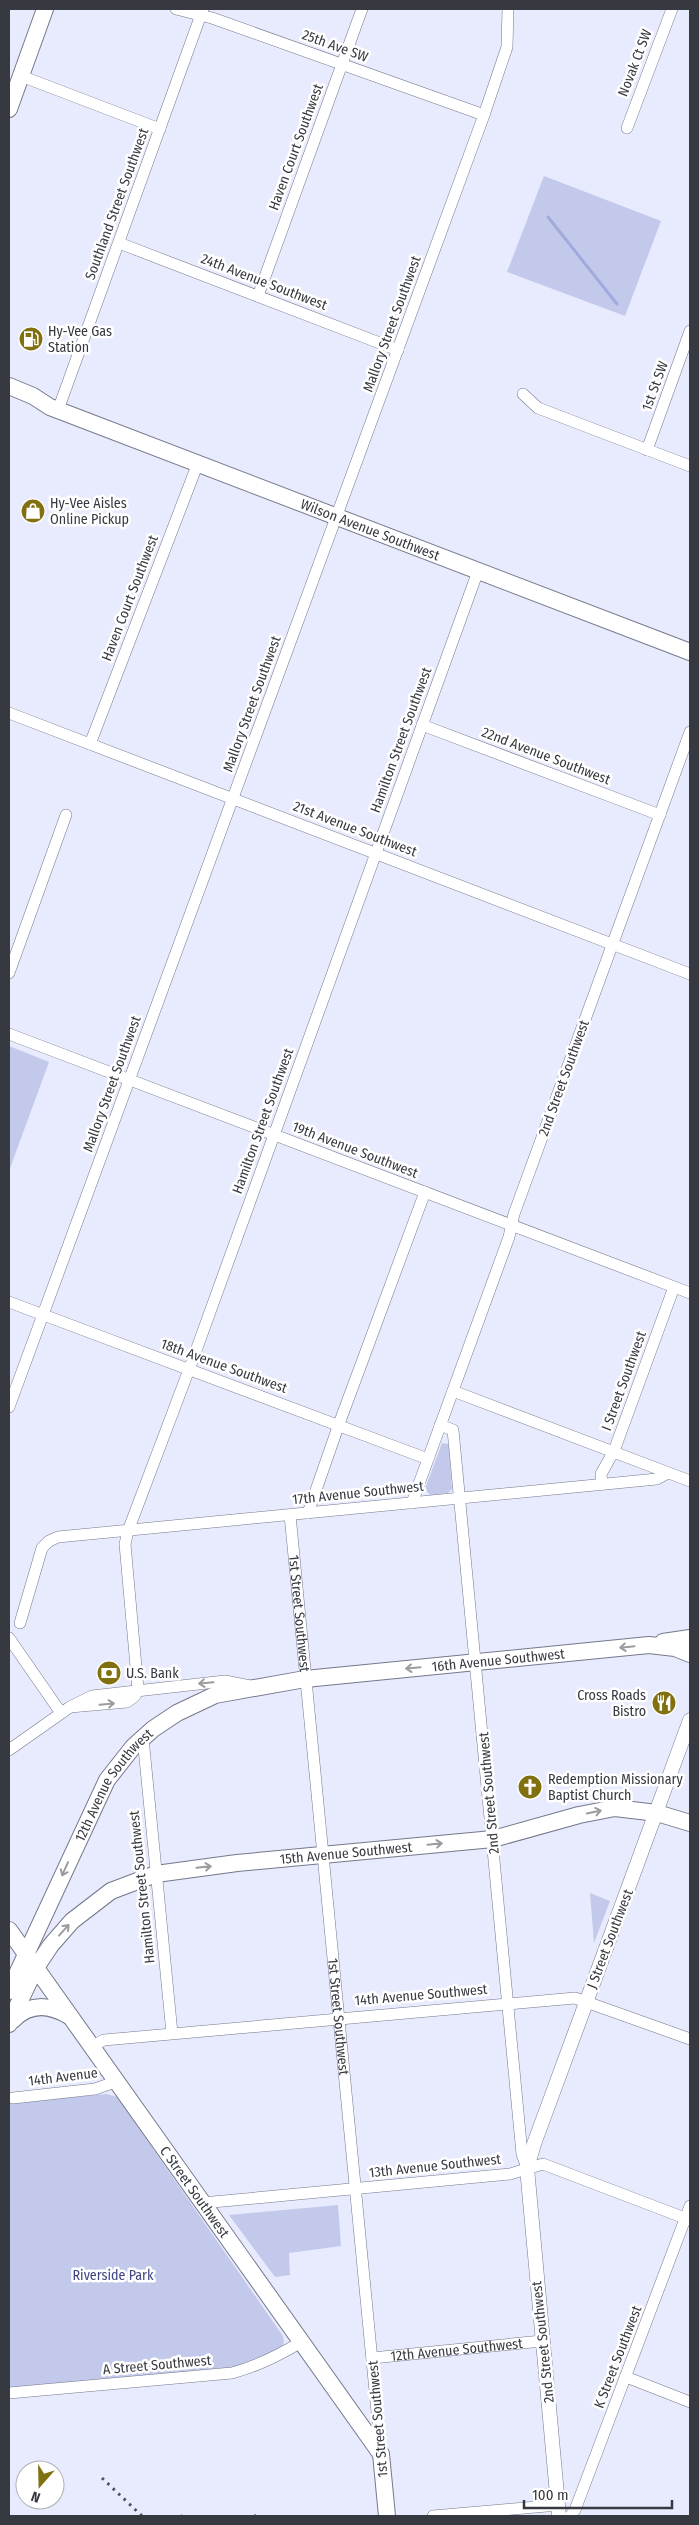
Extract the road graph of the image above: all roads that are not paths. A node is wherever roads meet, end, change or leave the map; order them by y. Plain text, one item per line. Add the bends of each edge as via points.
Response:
1 (45, 9) edge
2 (176, 9) edge
3 (362, 9) edge
4 (508, 9) edge
5 (672, 9) edge
6 (202, 12) edge
7 (342, 64) junction
8 (21, 76) junction
9 (9, 109) edge
10 (484, 115) junction
11 (626, 128) dead end
12 (160, 129) junction
13 (119, 243) junction
14 (258, 296) junction
15 (690, 331) edge
16 (398, 350) junction
17 (9, 386) edge
18 (523, 394) dead end
19 (9, 396) edge
20 (54, 408) junction
21 (647, 450) junction
22 (198, 463) junction
23 (690, 466) edge
24 (336, 516) junction
25 (478, 570) junction
26 (690, 652) edge
27 (9, 713) edge
28 (422, 725) junction
29 (690, 732) edge
30 (90, 744) junction
31 (234, 799) junction
32 (660, 815) junction
33 (66, 816) dead end
34 (376, 853) junction
35 (613, 944) junction
36 (9, 973) edge
37 (690, 974) edge
38 (9, 1034) edge
39 (130, 1080) junction
40 (274, 1135) junction
41 (425, 1192) junction
42 (511, 1225) junction
43 (674, 1287) junction
44 (690, 1294) edge
45 (9, 1302) edge
46 (42, 1315) junction
47 (190, 1369) junction
48 (453, 1391) junction
49 (9, 1407) edge
50 (339, 1424) junction
51 (440, 1425) junction
52 (614, 1451) junction
53 (428, 1459) junction
54 (668, 1473) junction
55 (690, 1481) edge
56 (602, 1484) junction
57 (460, 1498) junction
58 (412, 1503) junction
59 (308, 1513) junction
60 (290, 1515) junction
61 (128, 1531) junction
62 (20, 1623) dead end
63 (9, 1638) edge
64 (690, 1638) edge
65 (649, 1645) junction
66 (690, 1654) edge
67 (476, 1663) junction
68 (305, 1679) junction
69 (254, 1687) junction
70 (138, 1689) junction
71 (66, 1710) junction
72 (690, 1720) edge
73 (143, 1738) junction
74 (9, 1750) edge
75 (657, 1813) junction
76 (690, 1823) edge
77 (493, 1839) junction
78 (322, 1855) junction
79 (156, 1874) junction
80 (9, 1930) edge
81 (26, 1955) junction
82 (35, 1970) junction
83 (9, 1990) edge
84 (586, 2001) junction
85 (509, 2002) junction
86 (69, 2016) junction
87 (338, 2018) junction
88 (9, 2025) edge
89 (172, 2033) junction
90 (690, 2039) edge
91 (90, 2047) junction
92 (115, 2082) junction
93 (13, 2098) dead end
94 (528, 2162) junction
95 (355, 2189) junction
96 (202, 2203) junction
97 (690, 2206) edge
98 (688, 2219) edge
99 (542, 2341) junction
100 (300, 2342) junction
101 (372, 2358) junction
102 (626, 2377) junction
103 (9, 2393) edge
104 (690, 2402) edge
105 (381, 2454) junction
106 (559, 2510) edge
107 (387, 2516) edge
108 (433, 2516) edge
109 (570, 2516) edge

1 - 8 main road
2 - 6 street, 25th Ave SW
3 - 7 street, Haven Court Southwest
4 - 10 street, Mallory Street Southwest via 507,47
5 - 11 street, Novak Ct SW
6 - 7 street, 25th Ave SW
6 - 12 street, Southland Street Southwest
7 - 10 street, 25th Ave SW
7 - 14 street, Haven Court Southwest
8 - 9 main road
8 - 12 street
10 - 16 street, Mallory Street Southwest
12 - 13 street, Southland Street Southwest
13 - 14 street, 24th Avenue Southwest
13 - 20 street, Southland Street Southwest
14 - 16 street, 24th Avenue Southwest
15 - 21 street, 1st St SW
16 - 24 street, Mallory Street Southwest
17 - 20 main road, Wilson Avenue Southwest
18 - 21 street via 538,408
19 - 20 main road, Wilson Avenue Southwest via 36,406
20 - 22 main road, Wilson Avenue Southwest
21 - 23 street
22 - 24 main road, Wilson Avenue Southwest
22 - 30 street, Haven Court Southwest
24 - 25 main road, Wilson Avenue Southwest
24 - 31 street, Mallory Street Southwest
25 - 26 main road, Wilson Avenue Southwest
25 - 28 street, Hamilton Street Southwest
27 - 30 street, 21st Avenue Southwest
28 - 32 street, 22nd Avenue Southwest
28 - 34 street, Hamilton Street Southwest
29 - 32 street, 2nd Street Southwest
30 - 31 street, 21st Avenue Southwest
31 - 34 street, 21st Avenue Southwest
31 - 39 street, Mallory Street Southwest
32 - 35 street, 2nd Street Southwest
33 - 36 street
34 - 35 street, 21st Avenue Southwest
34 - 40 street, Hamilton Street Southwest
35 - 37 street, 21st Avenue Southwest
35 - 42 street, 2nd Street Southwest
38 - 39 street, 19th Avenue Southwest
39 - 40 street, 19th Avenue Southwest
39 - 46 street, Mallory Street Southwest
40 - 41 street, 19th Avenue Southwest
40 - 47 street, Hamilton Street Southwest
41 - 42 street, 19th Avenue Southwest
41 - 50 street
42 - 43 street, 19th Avenue Southwest
42 - 48 street, 2nd Street Southwest
43 - 44 street, 19th Avenue Southwest
43 - 52 street, I Street Southwest
45 - 46 street, 18th Avenue Southwest
46 - 47 street, 18th Avenue Southwest
46 - 49 street, Mallory Street Southwest
47 - 50 street, 18th Avenue Southwest
47 - 61 street, Hamilton Street Southwest
48 - 51 street, 2nd Street Southwest
48 - 52 street
50 - 53 street, 18th Avenue Southwest
50 - 59 street
51 - 53 street, 2nd Street Southwest
51 - 57 street, 2nd Street Southwest via 453,1430
52 - 54 street
52 - 56 street, I Street Southwest via 601,1474
53 - 58 street, 2nd Street Southwest
54 - 55 street
54 - 56 street, 17th Avenue Southwest via 658,1479
56 - 57 street, 17th Avenue Southwest
57 - 58 street, 17th Avenue Southwest
57 - 67 street, 2nd Street Southwest
58 - 59 street, 17th Avenue Southwest
59 - 60 street, 17th Avenue Southwest
60 - 61 street, 17th Avenue Southwest
60 - 68 street, 1st Street Southwest
61 - 62 street, 17th Avenue Southwest via 58,1537 49,1541 42,1548
61 - 70 street, Hamilton Street Southwest via 125,1544
63 - 71 street
64 - 65 main road
65 - 66 main road, 16th Avenue Southwest via 675,1648
65 -> 67 main road, 16th Avenue Southwest
67 -> 68 main road, 16th Avenue Southwest
67 - 77 street, 2nd Street Southwest
68 - 69 main road, 12th Avenue Southwest
68 - 78 street, 1st Street Southwest
69 -> 70 street via 225,1681
69 - 73 main road, 12th Avenue Southwest via 215,1695 190,1706
70 - 71 street via 92,1696
71 - 74 street
72 - 75 street, J Street Southwest
73 - 79 street, Hamilton Street Southwest
73 -> 81 main road, 12th Avenue Southwest via 120,1763 98,1796
75 - 76 main road, 15th Avenue Southwest
77 -> 75 main road, 15th Avenue Southwest via 615,1808
75 - 84 street, J Street Southwest
78 -> 77 main road, 15th Avenue Southwest
77 - 85 street, 2nd Street Southwest
79 -> 78 main road, 15th Avenue Southwest
78 - 87 street, 1st Street Southwest
82 -> 79 main road, 15th Avenue Southwest via 60,1934 84,1910 111,1891
79 - 89 street, Hamilton Street Southwest
80 - 81 main road, C Street Southwest
81 - 82 main road, C Street Southwest
81 - 83 main road, 12th Avenue Southwest
82 - 86 main road, C Street Southwest
82 - 88 main road
84 - 85 street, 14th Avenue Southwest via 575,1998
84 - 90 street, 14th Avenue Southwest
84 - 94 street, J Street Southwest
85 - 87 street, 14th Avenue Southwest
85 - 94 street, 2nd Street Southwest via 522,2154
86 - 88 main road via 48,2007 32,2007
86 - 91 main road, C Street Southwest
87 - 89 street, 14th Avenue Southwest
87 - 95 street, 1st Street Southwest
89 - 91 street, 14th Avenue Southwest via 104,2040
91 - 92 main road, C Street Southwest
92 - 93 street, 14th Avenue via 96,2089
92 - 96 main road, C Street Southwest
94 - 95 street, 13th Avenue Southwest via 510,2174
94 - 98 street, 13th Avenue Southwest via 543,2164
94 - 99 street, 2nd Street Southwest
95 - 96 street, 13th Avenue Southwest
95 - 101 street, 1st Street Southwest
96 - 100 main road, C Street Southwest
97 - 98 street, K Street Southwest
98 - 102 street, K Street Southwest
99 - 101 street, 12th Avenue Southwest
99 - 106 street, 2nd Street Southwest
100 - 103 street, A Street Southwest via 274,2358 232,2373
100 - 105 main road, C Street Southwest
101 - 105 street, 1st Street Southwest
102 - 104 street
102 - 109 street, K Street Southwest
105 - 107 main road, 1st Street Southwest
106 - 108 street

